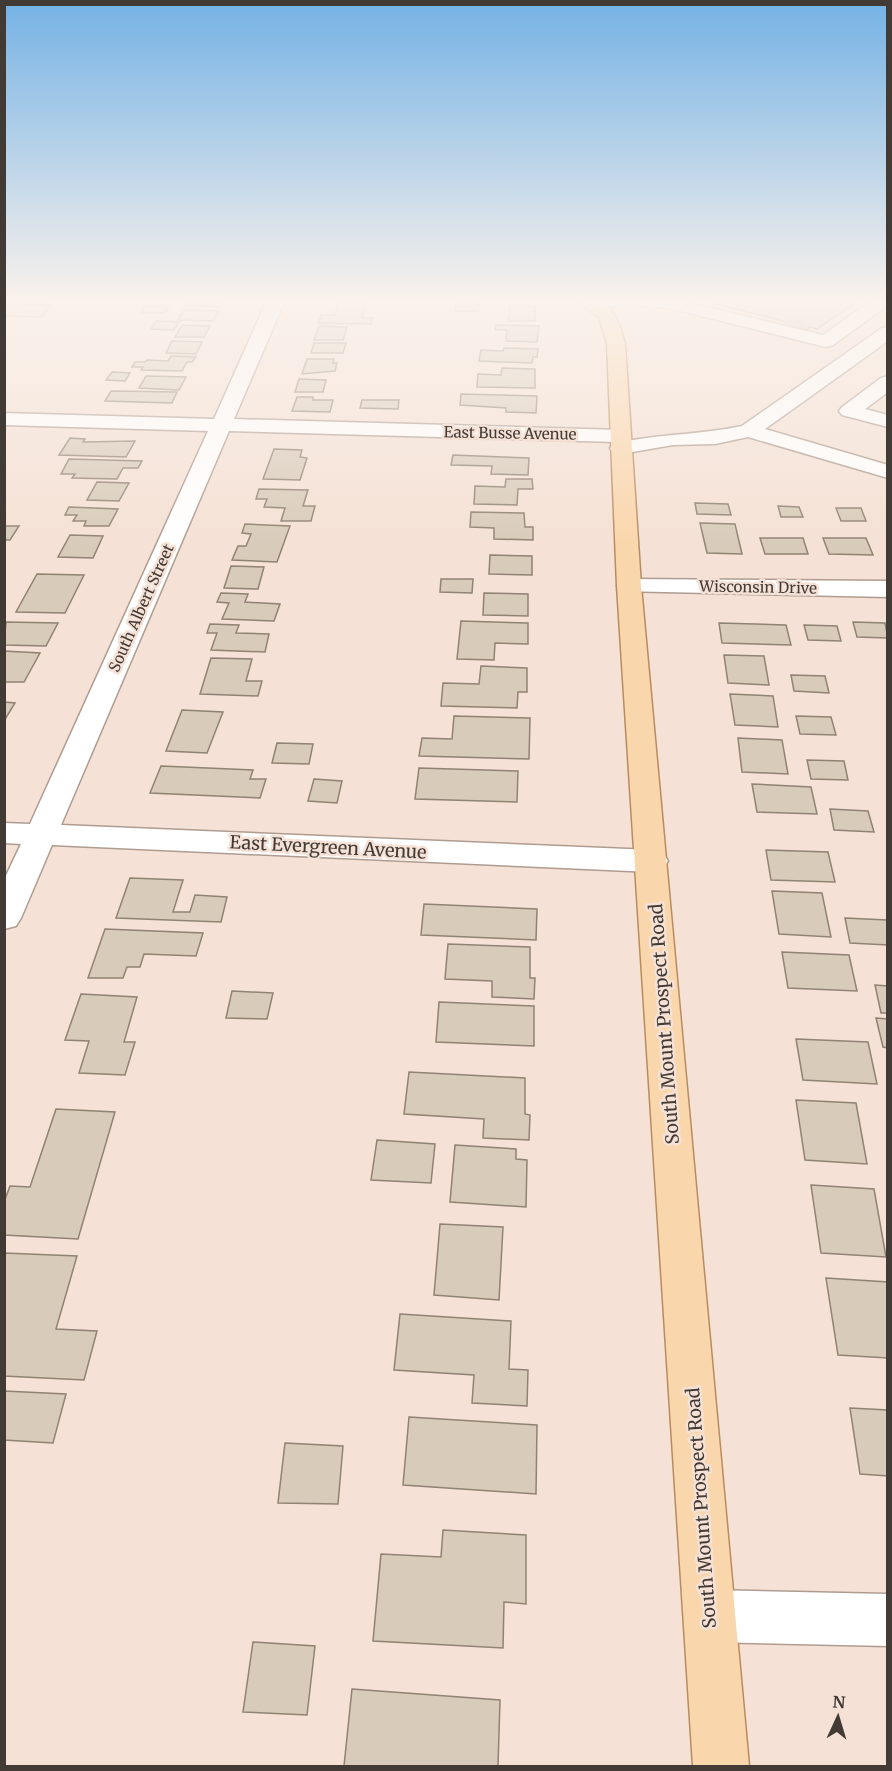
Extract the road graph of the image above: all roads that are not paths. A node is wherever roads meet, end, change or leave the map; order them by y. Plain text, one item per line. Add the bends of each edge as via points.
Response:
1 (241, 381) edge
2 (617, 381) edge
3 (820, 381) edge
4 (888, 382) edge
5 (796, 398) junction
6 (849, 411) junction
7 (4, 419) edge
8 (888, 421) edge
9 (222, 426) junction
10 (749, 431) junction
11 (620, 437) junction
12 (888, 472) edge
13 (629, 586) junction
14 (888, 589) edge
15 (4, 833) edge
16 (42, 834) junction
17 (652, 861) junction
18 (4, 918) edge
19 (710, 1616) junction
20 (888, 1620) edge
21 (721, 1767) edge

1 - 9 street, South Albert Street
2 - 11 main road, South Mount Prospect Road
3 - 5 street
4 - 6 street
5 - 6 street
5 - 10 street
6 - 8 street
7 - 9 street, East Busse Avenue
9 - 11 street, East Busse Avenue
9 - 16 street, South Albert Street
10 - 11 street, East Busse Avenue via 715,438
10 - 12 street
11 - 13 main road, South Mount Prospect Road
13 - 14 street, Wisconsin Drive
13 - 17 main road, South Mount Prospect Road
15 - 16 street, East Evergreen Avenue
16 - 17 street, East Evergreen Avenue
16 - 18 street, South Albert Street
17 - 19 main road, South Mount Prospect Road
19 - 20 street
19 - 21 main road, South Mount Prospect Road

